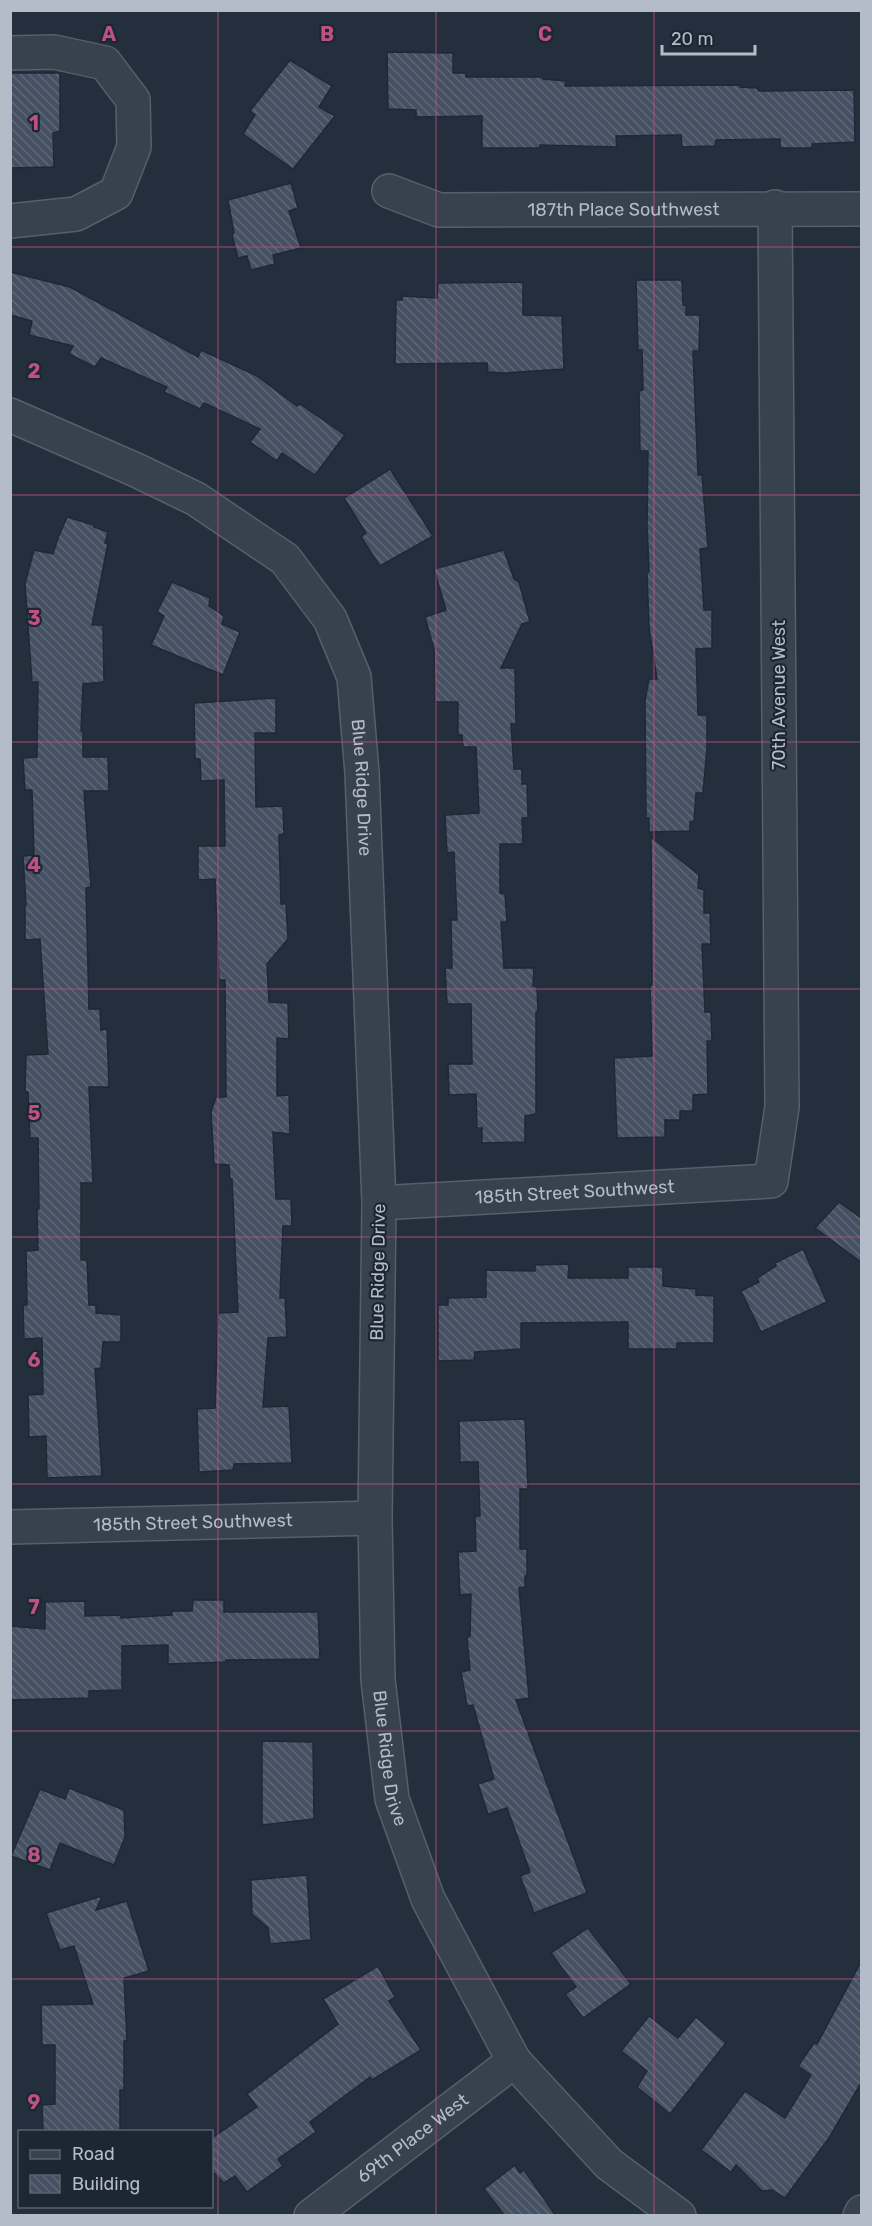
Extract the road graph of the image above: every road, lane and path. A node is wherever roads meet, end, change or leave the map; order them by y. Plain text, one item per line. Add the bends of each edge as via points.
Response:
1 (10, 52) edge
2 (389, 191) dead end
3 (775, 207) junction
4 (861, 208) edge
5 (10, 221) edge
6 (10, 415) edge
7 (771, 1181) joint
8 (379, 1203) junction
9 (375, 1518) junction
10 (10, 1527) edge
11 (514, 2061) junction
12 (311, 2216) edge
13 (679, 2216) edge

1 - 5 street via 54,52 105,63 133,100 134,147 116,193 76,214
2 - 3 street, 187th Place Southwest via 439,210
3 - 4 street, 187th Place Southwest
3 - 7 street, 70th Avenue West via 782,1107
6 - 8 street, Blue Ridge Drive via 196,499 285,559 330,619 354,677 360,741
7 - 8 street, 185th Street Southwest
8 - 9 street, Blue Ridge Drive
9 - 10 street, 185th Street Southwest
9 - 11 street, Blue Ridge Drive via 378,1680 392,1799 428,1899
11 - 12 street, 69th Place West
11 - 13 street, Blue Ridge Drive via 609,2164

